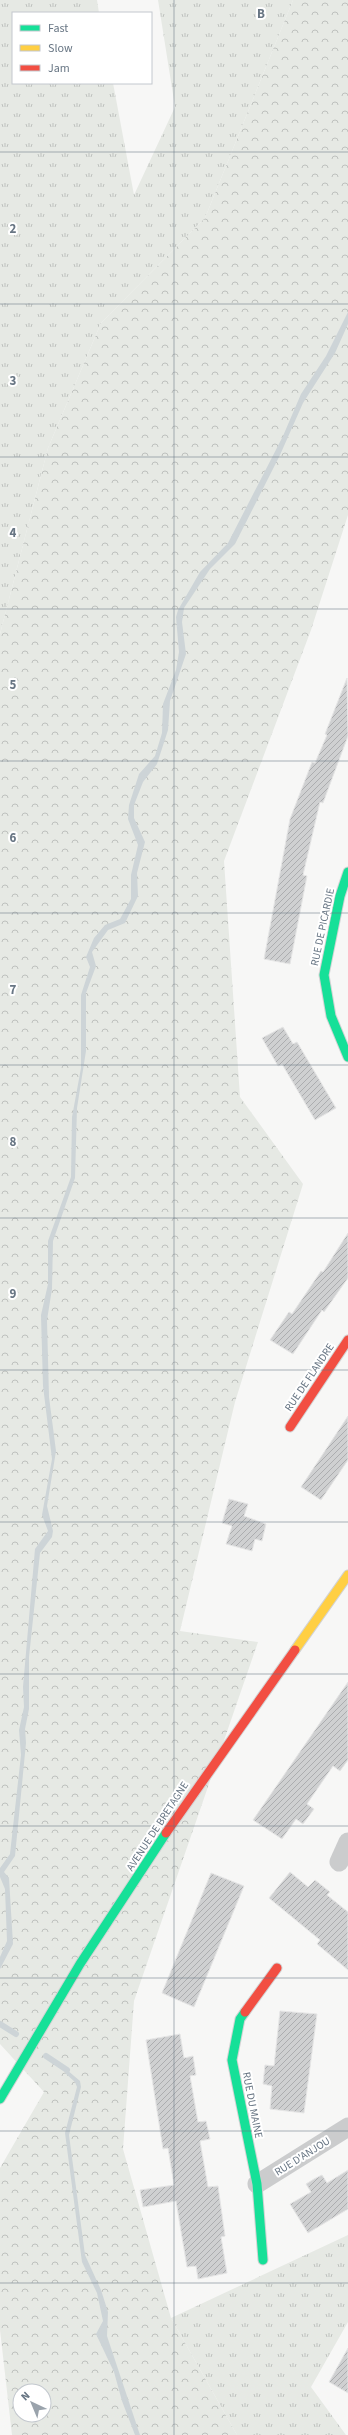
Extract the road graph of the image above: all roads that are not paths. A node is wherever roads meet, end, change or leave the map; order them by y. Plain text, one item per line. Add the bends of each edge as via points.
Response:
1 (348, 872) edge
2 (348, 1057) edge
3 (348, 1340) edge
4 (290, 1427) dead end
5 (348, 1575) edge
6 (348, 1842) edge
7 (339, 1862) dead end
8 (278, 1968) dead end
9 (0, 2099) edge
10 (348, 2127) edge
11 (257, 2184) junction
12 (263, 2260) dead end

1 - 2 street, RUE DE PICARDIE via 340,896 324,975 331,1016
3 - 4 street, RUE DE FLANDRE
5 - 9 street, AVENUE DE BRETAGNE via 185,1804 27,2051
6 - 7 street
8 - 11 street, RUE DU MAINE via 240,2019 232,2060
10 - 11 street, RUE D'ANJOU
11 - 12 street, RUE DU MAINE

